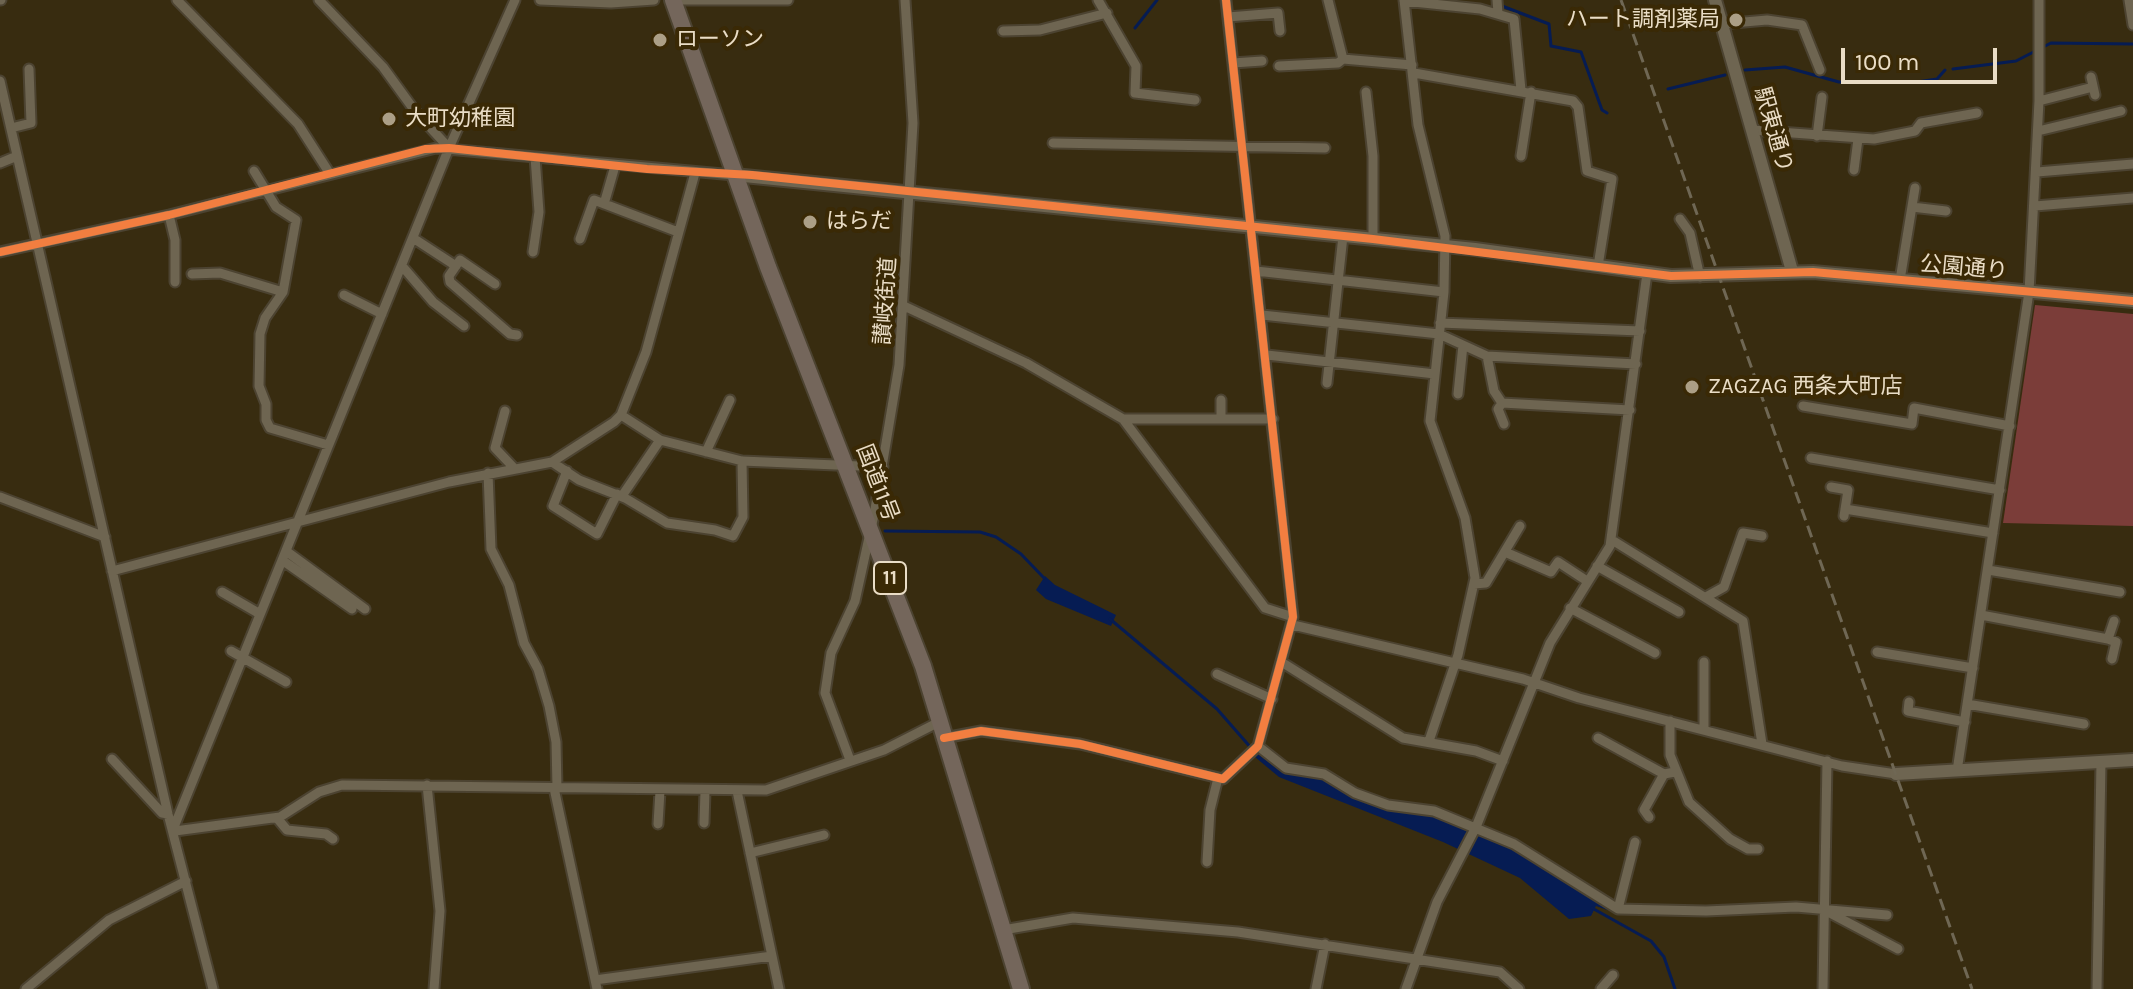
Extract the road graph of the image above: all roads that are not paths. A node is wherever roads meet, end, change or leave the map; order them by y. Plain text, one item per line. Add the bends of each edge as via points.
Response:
1 (177, 0) edge
2 (319, 0) edge
3 (515, 0) edge
4 (540, 0) edge
5 (654, 0) edge
6 (674, 0) edge
7 (788, 0) edge
8 (905, 0) edge
9 (1098, 0) edge
10 (1226, 0) edge
11 (1328, 0) edge
12 (1497, 0) edge
13 (1715, 0) edge
14 (2039, 0) edge
15 (2129, 0) edge
16 (1404, 1) edge
17 (1498, 12) junction
18 (1107, 13) junction
19 (1228, 17) junction
20 (1722, 24) junction
21 (2133, 24) edge
22 (1003, 31) dead end
23 (1280, 31) dead end
24 (1343, 59) junction
25 (1262, 61) dead end
26 (1233, 63) junction
27 (1279, 66) dead end
28 (29, 69) dead end
29 (1413, 69) junction
30 (1820, 70) dead end
31 (0, 81) edge
32 (2093, 86) dead end
33 (1526, 91) junction
34 (1366, 92) dead end
35 (1822, 97) dead end
36 (1195, 100) dead end
37 (2039, 101) junction
38 (2121, 111) dead end
39 (1977, 113) dead end
40 (11, 128) junction
41 (1752, 130) junction
42 (2038, 131) junction
43 (1817, 136) junction
44 (1858, 139) junction
45 (1053, 143) dead end
46 (449, 148) junction
47 (1325, 148) dead end
48 (1242, 149) junction
49 (17, 156) junction
50 (1521, 156) dead end
51 (535, 157) junction
52 (0, 163) edge
53 (2133, 164) edge
54 (615, 166) junction
55 (1854, 170) dead end
56 (254, 171) dead end
57 (2037, 172) junction
58 (695, 173) junction
59 (330, 174) junction
60 (734, 175) junction
61 (1915, 188) dead end
62 (910, 190) junction
63 (265, 191) junction
64 (2133, 198) edge
65 (604, 204) junction
66 (2035, 206) junction
67 (1912, 207) junction
68 (1946, 211) dead end
69 (169, 215) junction
70 (1680, 219) dead end
71 (1250, 226) junction
72 (678, 232) junction
73 (1343, 236) junction
74 (413, 238) junction
75 (580, 239) dead end
76 (1373, 239) junction
77 (37, 244) junction
78 (1445, 246) junction
79 (0, 252) edge
80 (533, 252) dead end
81 (402, 266) junction
82 (456, 266) junction
83 (1598, 266) junction
84 (1256, 271) junction
85 (1792, 271) junction
86 (1647, 273) junction
87 (192, 274) dead end
88 (1700, 277) junction
89 (1338, 280) junction
90 (1900, 280) junction
91 (175, 282) dead end
92 (495, 284) dead end
93 (283, 292) junction
94 (1444, 292) junction
95 (2029, 292) junction
96 (344, 295) dead end
97 (2133, 301) edge
98 (904, 306) junction
99 (382, 314) junction
100 (1262, 315) junction
101 (1333, 323) junction
102 (1440, 323) junction
103 (464, 326) dead end
104 (1640, 331) junction
105 (1439, 334) junction
106 (517, 335) dead end
107 (1463, 345) junction
108 (1267, 355) junction
109 (1487, 356) junction
110 (1329, 363) junction
111 (1636, 364) junction
112 (1435, 374) junction
113 (1327, 383) dead end
114 (1458, 394) dead end
115 (730, 400) dead end
116 (1221, 400) dead end
117 (1502, 403) junction
118 (1803, 406) dead end
119 (1630, 410) junction
120 (505, 411) dead end
121 (621, 415) junction
122 (1123, 419) junction
123 (1221, 419) junction
124 (1273, 419) junction
125 (1504, 424) dead end
126 (2010, 426) junction
127 (660, 440) junction
128 (328, 445) junction
129 (706, 452) junction
130 (1811, 458) dead end
131 (742, 461) junction
132 (552, 462) junction
133 (846, 466) junction
134 (883, 467) junction
135 (514, 468) junction
136 (567, 471) junction
137 (488, 473) junction
138 (1831, 487) dead end
139 (2000, 490) junction
140 (619, 495) junction
141 (0, 497) edge
142 (297, 523) junction
143 (1520, 526) dead end
144 (871, 530) junction
145 (1993, 533) junction
146 (1762, 536) dead end
147 (105, 537) junction
148 (1612, 540) junction
149 (1505, 552) junction
150 (284, 556) junction
151 (1597, 566) junction
152 (1988, 570) junction
153 (112, 571) junction
154 (1587, 581) junction
155 (1474, 584) junction
156 (222, 592) dead end
157 (2120, 592) dead end
158 (1706, 597) junction
159 (1570, 608) junction
160 (352, 609) dead end
161 (365, 609) dead end
162 (1679, 612) dead end
163 (260, 614) junction
164 (1981, 615) junction
165 (1293, 621) junction
166 (2114, 621) dead end
167 (2108, 639) junction
168 (231, 651) dead end
169 (1877, 652) dead end
170 (1655, 653) dead end
171 (242, 658) junction
172 (2112, 659) dead end
173 (1704, 662) dead end
174 (1283, 663) junction
175 (1454, 664) junction
176 (1973, 668) junction
177 (1217, 674) dead end
178 (286, 682) dead end
179 (1533, 683) junction
180 (1272, 699) junction
181 (1909, 702) dead end
182 (1967, 704) junction
183 (1670, 721) junction
184 (1965, 722) junction
185 (2084, 724) dead end
186 (1704, 729) junction
187 (942, 730) junction
188 (1598, 738) dead end
189 (1429, 741) junction
190 (1762, 744) junction
191 (1255, 750) junction
192 (112, 759) dead end
193 (850, 760) junction
194 (2133, 760) edge
195 (1503, 761) junction
196 (1827, 761) junction
197 (2101, 762) junction
198 (1957, 771) junction
199 (1675, 772) junction
200 (1664, 774) junction
201 (1896, 774) joint
202 (1218, 778) junction
203 (427, 785) junction
204 (556, 788) junction
205 (660, 791) junction
206 (705, 791) junction
207 (737, 791) junction
208 (168, 814) junction
209 (1649, 817) dead end
210 (277, 818) junction
211 (704, 823) dead end
212 (658, 824) dead end
213 (175, 829) junction
214 (1475, 829) junction
215 (824, 835) dead end
216 (333, 839) dead end
217 (1635, 842) dead end
218 (1758, 849) dead end
219 (750, 853) junction
220 (1207, 862) dead end
221 (186, 881) junction
222 (1618, 909) junction
223 (1824, 909) junction
224 (1887, 915) dead end
225 (1003, 930) junction
226 (1325, 944) junction
227 (1898, 949) dead end
228 (772, 956) junction
229 (1415, 958) junction
230 (1613, 975) dead end
231 (596, 984) edge
232 (26, 989) edge
233 (213, 989) edge
234 (434, 989) edge
235 (779, 989) edge
236 (1021, 989) edge
237 (1316, 989) edge
238 (1406, 989) edge
239 (1519, 989) edge
240 (1601, 989) edge
241 (1823, 989) edge
242 (2097, 989) edge

1 - 59 street via 298,124
2 - 46 street
3 - 46 street
4 - 5 street
6 - 7 street
6 - 60 highway, 国道11号 / 11
8 - 62 street, 讃岐街道 via 912,88
9 - 18 street
10 - 19 street
11 - 24 street
12 - 17 street
13 - 20 street, 駅東通り
14 - 37 street
15 - 21 street
16 - 17 street
16 - 29 street
17 - 33 street via 1514,19
18 - 22 street via 1040,30
18 - 36 street via 1136,66 1135,93
19 - 23 street via 1278,13
19 - 26 street
20 - 30 street via 1767,20 1802,25
20 - 41 street, 駅東通り
24 - 27 street
24 - 29 street
25 - 26 street
26 - 48 street
28 - 40 street via 31,123
29 - 33 street
29 - 78 street via 1418,125
31 - 40 street
32 - 37 street
33 - 50 street
33 - 83 street via 1573,101 1587,171 1612,179
34 - 76 street
35 - 43 street
37 - 42 street
38 - 42 street
39 - 44 street via 1921,123 1915,131
40 - 49 street
41 - 43 street
41 - 85 street, 駅東通り
42 - 57 street
43 - 44 street
44 - 55 street
45 - 48 street
46 - 51 street
46 - 59 street via 425,149
46 - 74 street
47 - 48 street
48 - 71 street
49 - 52 street
49 - 77 street
51 - 54 street
51 - 80 street via 539,212
53 - 57 street
54 - 58 street
54 - 65 street
56 - 63 street
57 - 66 street
58 - 60 street
58 - 72 street
59 - 63 street
60 - 62 street, 公園通り
60 - 133 highway, 国道11号 / 11
61 - 67 street
62 - 71 street, 公園通り
62 - 98 street, 讃岐街道
63 - 69 street
63 - 93 street via 276,207 296,220
64 - 66 street
65 - 72 street
65 - 75 street via 594,200
66 - 95 street
67 - 68 street
67 - 90 street
69 - 77 street
69 - 91 street
70 - 88 street via 1690,233
71 - 73 street, 公園通り
71 - 84 street
72 - 121 street via 646,352
73 - 76 street, 公園通り
73 - 89 street
74 - 81 street
74 - 82 street
76 - 78 street, 公園通り
77 - 79 street
77 - 147 street
78 - 83 street, 公園通り
78 - 94 street
81 - 99 street
81 - 103 street via 433,302
82 - 92 street via 460,260
82 - 106 street via 450,282
83 - 86 street, 公園通り
84 - 89 street
84 - 100 street
85 - 88 street, 公園通り
85 - 90 street, 公園通り
86 - 88 street, 公園通り
86 - 104 street
87 - 93 street via 220,273
89 - 94 street
89 - 101 street
90 - 95 street, 公園通り
93 - 128 street via 260,334 259,386 266,420 270,428
94 - 102 street
95 - 97 street, 公園通り
95 - 126 street
96 - 99 street
98 - 122 street via 1026,363
98 - 134 street, 讃岐街道
99 - 128 street
100 - 101 street
100 - 108 street
101 - 105 street
101 - 110 street
102 - 104 street
102 - 105 street
104 - 111 street
105 - 107 street
105 - 112 street
107 - 109 street
107 - 114 street
108 - 110 street
108 - 124 street
109 - 111 street
109 - 117 street
110 - 112 street
110 - 113 street
111 - 119 street
112 - 155 street via 1430,421 1465,518
115 - 129 street
116 - 123 street
117 - 119 street
117 - 125 street via 1498,409
118 - 126 street via 1912,424 1914,408
119 - 148 street
120 - 135 street via 495,448
121 - 127 street
121 - 132 street
122 - 123 street
122 - 165 street via 1265,608
123 - 124 street
124 - 165 street
126 - 139 street
127 - 129 street
127 - 140 street
128 - 142 street
129 - 131 street
130 - 139 street
131 - 133 street
131 - 140 street via 743,517 733,536 667,523
132 - 135 street
132 - 136 street
133 - 134 street
133 - 144 highway, 国道11号 / 11
134 - 144 street, 讃岐街道
135 - 137 street
136 - 140 street
136 - 140 street via 553,506 597,534
137 - 142 street
137 - 204 street via 491,549 509,585 549,706
138 - 145 street via 1848,490 1844,512
139 - 145 street
141 - 147 street
142 - 150 street
142 - 153 street
143 - 149 street
144 - 187 highway, 国道11号 / 11
144 - 193 street, 讃岐街道 via 855,601 831,653 825,693
145 - 152 street
146 - 158 street via 1743,533 1724,587
147 - 153 street
148 - 151 street
148 - 158 street
149 - 154 street via 1551,572 1558,562
149 - 155 street via 1486,583
150 - 160 street
150 - 161 street
150 - 163 street
151 - 154 street
151 - 162 street
152 - 157 street
152 - 164 street
153 - 208 street
154 - 159 street
155 - 175 street
156 - 163 street
158 - 190 street via 1743,621
159 - 170 street
159 - 179 street
163 - 171 street
164 - 167 street
164 - 176 street
165 - 174 street
165 - 175 street
166 - 167 street
167 - 172 street via 2116,642
168 - 171 street
169 - 176 street
171 - 178 street
171 - 213 street
173 - 186 street
174 - 180 street
174 - 189 street via 1378,725 1403,738
175 - 179 street
175 - 189 street
176 - 182 street
177 - 180 street
179 - 183 street
179 - 195 street
180 - 191 street
181 - 184 street via 1908,711
182 - 184 street
182 - 185 street
183 - 186 street
183 - 199 street
184 - 198 street
186 - 190 street
187 - 193 street
187 - 202 street via 1080,744
187 - 225 highway, 国道11号 / 11
188 - 200 street
189 - 195 street
190 - 196 street
191 - 202 street via 1226,778
191 - 214 street via 1286,768 1324,774 1372,799 1422,807
192 - 208 street
193 - 207 street via 766,790
194 - 197 street
195 - 214 street
196 - 201 street
196 - 223 street
197 - 198 street
197 - 242 street
198 - 201 street
199 - 200 street
199 - 218 street via 1697,812 1730,839
200 - 209 street via 1644,810
202 - 220 street
203 - 204 street
203 - 210 street via 330,787
203 - 234 street via 440,911
204 - 205 street
204 - 231 street
205 - 206 street
205 - 212 street
206 - 207 street
206 - 211 street
207 - 219 street
208 - 213 street
210 - 213 street
210 - 216 street via 287,830
213 - 221 street
214 - 222 street via 1529,852
214 - 229 street
215 - 219 street
217 - 222 street
219 - 228 street
221 - 232 street via 109,920
221 - 233 street
222 - 223 street
223 - 224 street
223 - 227 street
223 - 241 street
225 - 226 street via 1073,918
225 - 236 highway, 国道11号 / 11
226 - 229 street
226 - 237 street
228 - 231 street
228 - 235 street
229 - 238 street
229 - 239 street via 1500,972
230 - 240 street

